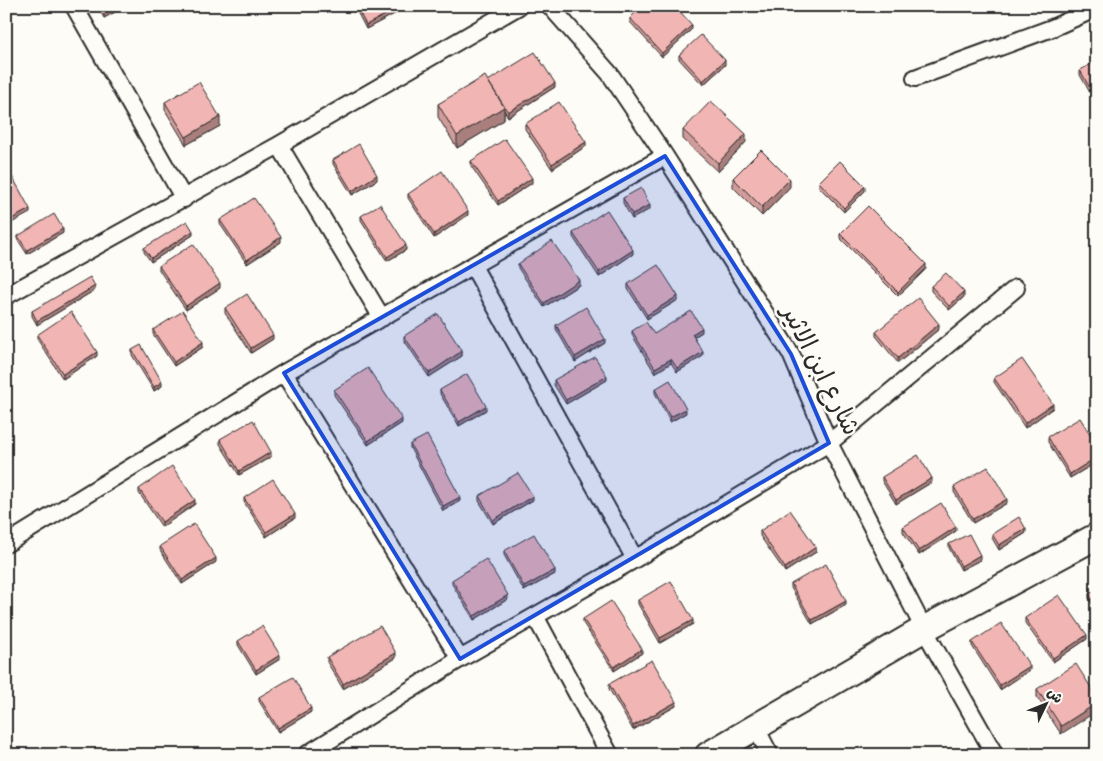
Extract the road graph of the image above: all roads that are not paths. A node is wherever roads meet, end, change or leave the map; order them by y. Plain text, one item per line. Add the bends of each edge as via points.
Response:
1 (74, 6) edge
2 (519, 6) edge
3 (550, 6) edge
4 (1097, 8) edge
5 (915, 78) dead end
6 (279, 145) junction
7 (665, 156) junction
8 (184, 198) junction
9 (472, 266) junction
10 (1016, 288) dead end
11 (6, 296) edge
12 (382, 318) junction
13 (284, 373) junction
14 (829, 443) junction
15 (1097, 536) edge
16 (6, 544) edge
17 (635, 559) junction
18 (535, 616) junction
19 (924, 629) junction
20 (460, 659) junction
21 (756, 728) junction
22 (306, 755) edge
23 (610, 755) edge
24 (708, 755) edge
25 (770, 755) edge
26 (995, 755) edge

1 - 8 street
2 - 6 street
3 - 7 street, شارع ابن الاثير via 610,74
4 - 5 street via 1052,28
6 - 8 street
6 - 12 street
7 - 9 street
7 - 14 street, شارع ابن الاثير via 791,354
8 - 11 street
9 - 12 street
9 - 17 street
10 - 14 street
12 - 13 street
13 - 16 street
13 - 20 street
14 - 17 street
14 - 19 street, شارع ابن الاثير
15 - 19 main road
17 - 18 street
18 - 20 street
18 - 23 street
19 - 21 main road
19 - 26 street, شارع ابن الاثير
20 - 22 street
21 - 24 main road
21 - 25 street

